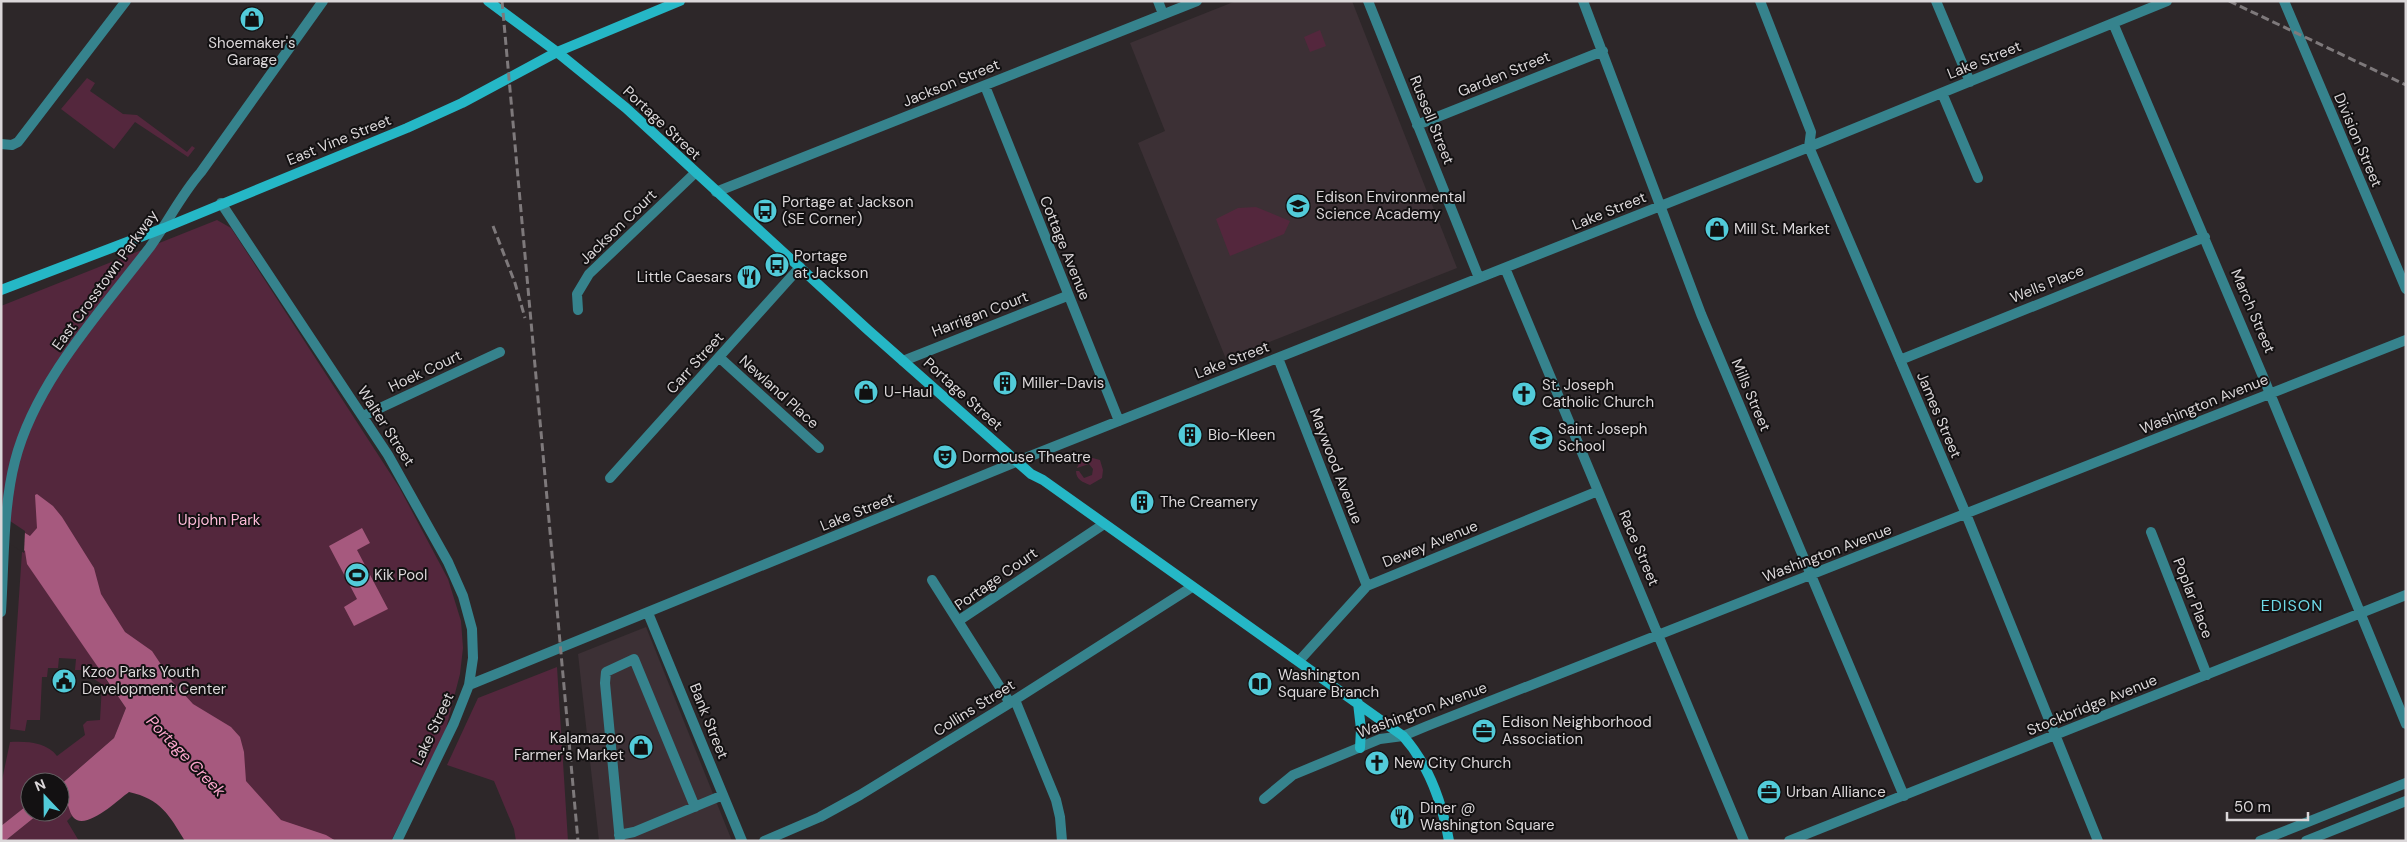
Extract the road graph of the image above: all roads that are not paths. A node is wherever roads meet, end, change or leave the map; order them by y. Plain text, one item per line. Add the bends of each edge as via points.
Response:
1 (126, 1) edge
2 (323, 1) edge
3 (488, 1) edge
4 (680, 1) edge
5 (1158, 1) edge
6 (1197, 1) edge
7 (1368, 1) edge
8 (1583, 1) edge
9 (1760, 1) edge
10 (1936, 1) edge
11 (2168, 1) edge
12 (2284, 1) edge
13 (1163, 14) junction
14 (2113, 23) junction
15 (1603, 51) junction
16 (558, 52) junction
17 (1970, 82) junction
18 (985, 86) junction
19 (1942, 93) junction
20 (1417, 125) junction
21 (1, 144) edge
22 (1809, 147) junction
23 (695, 173) junction
24 (1978, 178) dead end
25 (716, 192) junction
26 (221, 203) junction
27 (1661, 206) junction
28 (164, 228) junction
29 (2205, 237) junction
30 (800, 267) junction
31 (1505, 268) junction
32 (1479, 278) junction
33 (2406, 289) edge
34 (1, 290) edge
35 (1067, 296) junction
36 (578, 310) dead end
37 (2406, 340) edge
38 (500, 352) dead end
39 (720, 358) junction
40 (1278, 358) junction
41 (1900, 360) junction
42 (903, 361) junction
43 (2270, 393) junction
44 (363, 416) junction
45 (1118, 421) junction
46 (819, 448) dead end
47 (1017, 462) junction
48 (610, 478) dead end
49 (1598, 491) junction
50 (1966, 514) junction
51 (1104, 524) junction
52 (2150, 532) dead end
53 (1812, 575) junction
54 (932, 580) dead end
55 (1367, 586) junction
56 (1192, 587) junction
57 (2, 592) edge
58 (2406, 595) edge
59 (1, 612) edge
60 (648, 613) junction
61 (2361, 613) junction
62 (958, 621) junction
63 (1659, 635) junction
64 (1299, 661) junction
65 (2207, 675) junction
66 (468, 685) junction
67 (1013, 701) junction
68 (1358, 703) junction
69 (2406, 724) edge
70 (1403, 736) junction
71 (2056, 736) junction
72 (1360, 748) junction
73 (2406, 783) edge
74 (723, 795) junction
75 (1904, 796) junction
76 (1264, 799) dead end
77 (2406, 801) edge
78 (695, 807) junction
79 (619, 838) edge
80 (2274, 838) edge
81 (397, 841) edge
82 (742, 841) edge
83 (764, 841) edge
84 (1062, 841) edge
85 (1449, 841) edge
86 (1744, 841) edge
87 (1789, 841) edge
88 (2098, 841) edge
89 (2260, 841) edge
90 (2306, 841) edge

1 - 21 street via 22,138 15,144
2 - 28 street, East Crosstown Parkway via 184,192
3 - 16 main road, Portage Street
4 - 16 main road, East Vine Street
5 - 13 street
6 - 13 street, Jackson Street
7 - 20 street, Russell Street
8 - 15 street, Mills Street
9 - 22 street, James Street via 1811,132
10 - 17 street
11 - 14 street, Lake Street
12 - 33 street, Division Street
13 - 18 street, Jackson Street
14 - 17 street, Lake Street
14 - 29 street, March Street
15 - 20 street, Garden Street
15 - 27 street, Mills Street
16 - 23 main road, Portage Street via 626,108
16 - 26 main road, East Vine Street via 462,104
17 - 19 street, Lake Street
18 - 25 street, Jackson Street
18 - 35 street, Cottage Avenue
19 - 22 street, Lake Street
19 - 24 street
20 - 32 street, Russell Street
22 - 27 street, Lake Street
22 - 41 street, James Street
23 - 25 main road, Portage Street
23 - 36 street, Jackson Court via 590,274 577,294
25 - 30 main road, Portage Street
26 - 28 main road, East Vine Street
26 - 44 street, Walter Street
27 - 31 street, Lake Street
27 - 53 street, Mills Street via 1700,314
28 - 34 main road, East Vine Street
28 - 57 street, East Crosstown Parkway via 81,338 42,396 14,462
29 - 41 street, Wells Place
29 - 43 street, March Street
30 - 39 street, Carr Street
30 - 42 main road, Portage Street
31 - 32 street, Lake Street
31 - 49 street, Race Street
32 - 40 street, Lake Street
35 - 42 street, Harrigan Court
35 - 45 street, Cottage Avenue
37 - 43 street, Washington Avenue
38 - 44 street, Hoek Court
39 - 46 street, Newland Place
39 - 48 street, Carr Street
40 - 45 street, Lake Street
40 - 55 street, Maywood Avenue
41 - 50 street, James Street
42 - 47 main road, Portage Street
43 - 50 street, Washington Avenue
43 - 61 street, March Street
44 - 66 street, Walter Street via 416,502 463,596 472,629 473,658
45 - 47 street, Lake Street
47 - 51 main road, Portage Street
47 - 60 street, Lake Street
49 - 55 street, Dewey Avenue
49 - 63 street, Race Street
50 - 53 street, Washington Avenue
50 - 71 street, James Street
51 - 56 main road, Portage Street
51 - 62 street, Portage Court
52 - 65 street, Poplar Place
53 - 63 street, Washington Avenue
53 - 75 street, Mills Street
54 - 62 street
55 - 64 street, Dewey Avenue
56 - 64 main road, Portage Street
56 - 67 street, Collins Street
57 - 59 street, East Crosstown Parkway
58 - 61 street, Stockbridge Avenue
60 - 66 street, Lake Street
60 - 74 street, Bank Street
61 - 65 street, Stockbridge Avenue
61 - 69 street, March Street
62 - 67 street, Portage Court
63 - 70 street, Washington Avenue
63 - 86 street, Race Street
64 - 68 main road, Portage Street
65 - 71 street, Stockbridge Avenue
66 - 81 street, Lake Street via 454,724
67 - 83 street, Collins Street via 840,807
67 - 84 street, Portage Court via 1056,800
68 - 70 main road, Portage Street
68 - 72 main road
70 - 72 street, Washington Avenue via 1380,739
70 - 85 main road, Portage Street via 1416,750 1429,774 1445,817
71 - 75 street, Stockbridge Avenue
71 - 88 street, James Street
72 - 76 street, Washington Avenue via 1293,775
73 - 80 street
74 - 78 street
74 - 82 street, Bank Street
75 - 87 street, Stockbridge Avenue
77 - 90 street
78 - 79 street
78 - 79 street via 634,659 606,672
80 - 89 street

